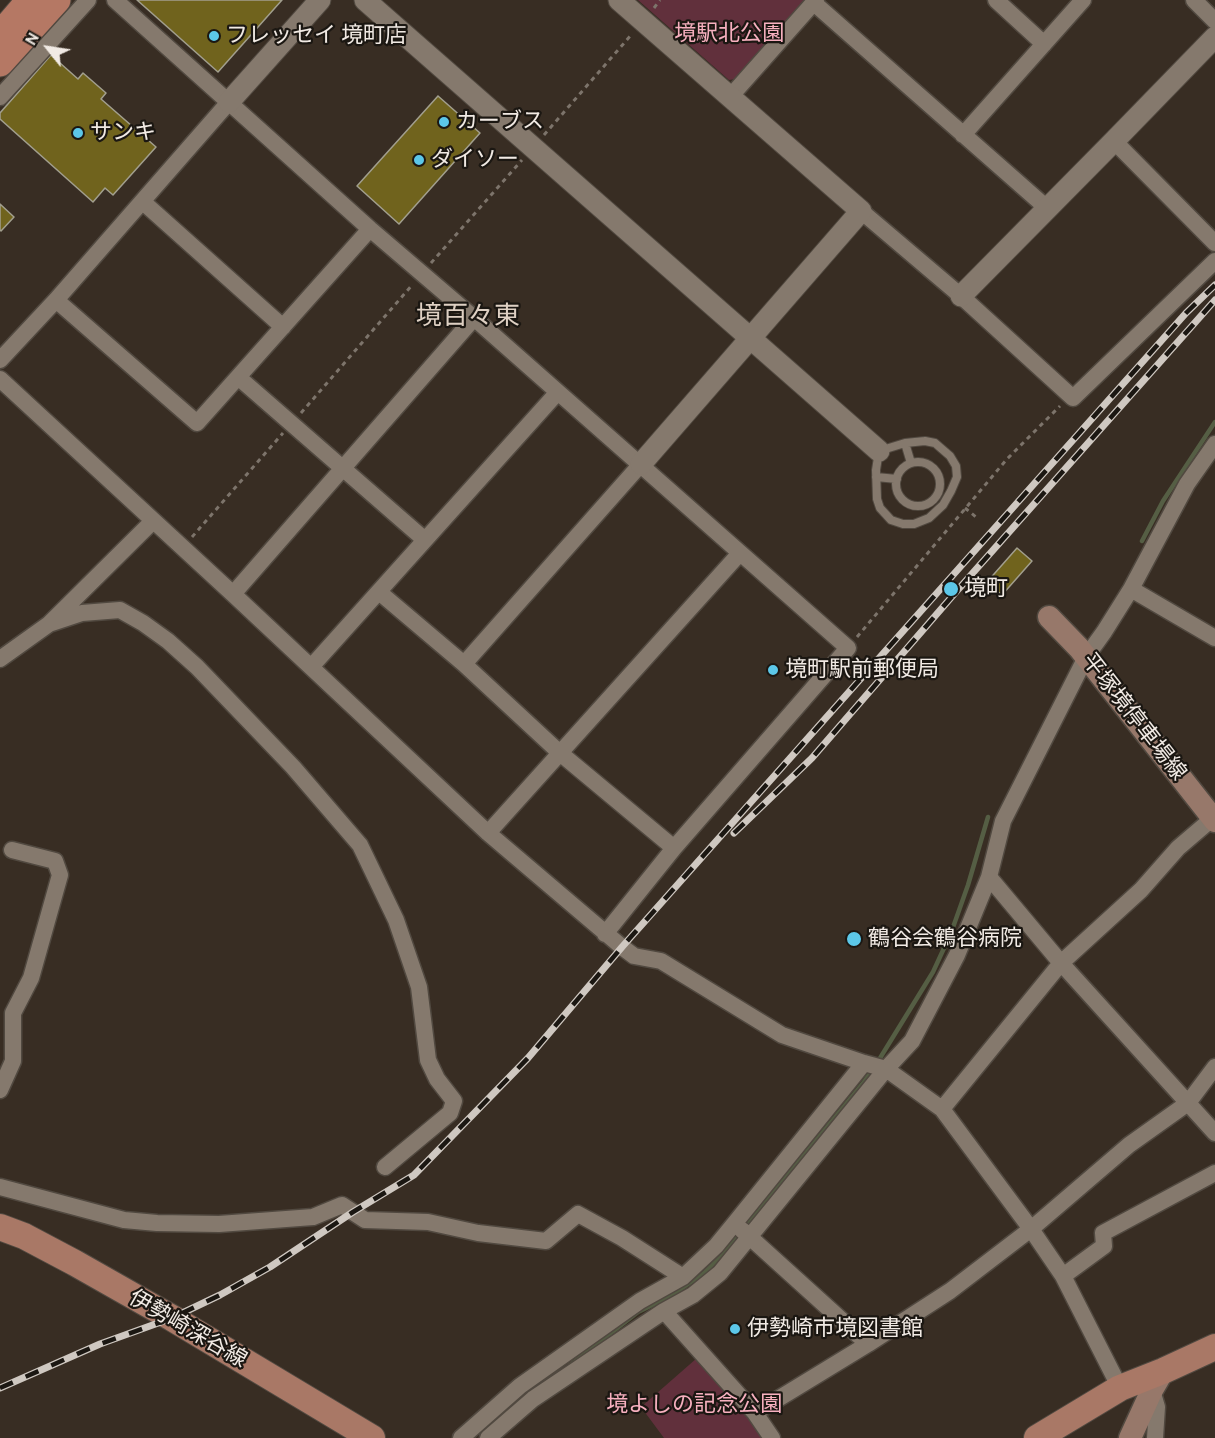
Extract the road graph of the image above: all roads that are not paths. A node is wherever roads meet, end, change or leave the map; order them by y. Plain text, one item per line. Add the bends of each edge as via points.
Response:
1 (30, 0) edge
2 (57, 0) edge
3 (88, 0) edge
4 (115, 0) edge
5 (320, 0) edge
6 (365, 0) edge
7 (619, 0) edge
8 (996, 0) edge
9 (1083, 0) edge
10 (1194, 0) edge
11 (815, 1) edge
12 (1215, 21) edge
13 (0, 35) edge
14 (1215, 37) edge
15 (1044, 44) junction
16 (10, 69) edge
17 (0, 75) edge
18 (0, 97) edge
19 (730, 97) junction
20 (229, 102) junction
21 (963, 135) junction
22 (1114, 141) junction
23 (142, 202) junction
24 (1048, 209) junction
25 (861, 212) junction
26 (370, 230) junction
27 (1215, 243) edge
28 (1215, 261) edge
29 (961, 296) junction
30 (56, 300) junction
31 (474, 318) junction
32 (283, 327) junction
33 (750, 338) junction
34 (0, 360) edge
35 (238, 377) junction
36 (0, 379) edge
37 (557, 393) junction
38 (905, 443) junction
39 (1215, 444) edge
40 (879, 451) junction
41 (911, 463) junction
42 (641, 464) junction
43 (342, 467) junction
44 (876, 477) junction
45 (897, 479) junction
46 (935, 498) junction
47 (943, 505) junction
48 (153, 521) junction
49 (425, 540) junction
50 (740, 553) junction
51 (1131, 589) junction
52 (379, 592) junction
53 (233, 594) junction
54 (1049, 617) dead end
55 (49, 624) junction
56 (1215, 638) edge
57 (1079, 649) junction
58 (0, 659) edge
59 (464, 664) junction
60 (311, 668) junction
61 (560, 753) junction
62 (1214, 820) edge
63 (488, 833) junction
64 (674, 848) junction
65 (12, 850) dead end
66 (989, 877) junction
67 (605, 934) junction
68 (1061, 963) junction
69 (864, 1063) junction
70 (1215, 1067) edge
71 (886, 1069) junction
72 (0, 1090) edge
73 (1188, 1103) junction
74 (942, 1109) junction
75 (1215, 1133) edge
76 (385, 1167) dead end
77 (1215, 1173) edge
78 (0, 1187) edge
79 (734, 1224) junction
80 (0, 1227) edge
81 (1031, 1229) junction
82 (749, 1235) junction
83 (1063, 1276) junction
84 (683, 1277) junction
85 (664, 1311) junction
86 (868, 1344) junction
87 (1215, 1347) edge
88 (1158, 1380) junction
89 (1120, 1388) junction
90 (755, 1413) junction
91 (372, 1438) edge
92 (461, 1438) edge
93 (488, 1438) edge
94 (772, 1438) edge
95 (1037, 1438) edge
96 (1130, 1438) edge
97 (1155, 1438) edge

1 - 13 highway
2 - 16 highway
3 - 16 street
4 - 20 street
5 - 20 street
6 - 33 street
7 - 19 street
8 - 15 street
9 - 15 street
10 - 12 street
11 - 19 street
11 - 21 street
14 - 22 street
15 - 21 street
16 - 17 street
16 - 18 street
19 - 25 street
20 - 23 street
20 - 26 street
21 - 24 street
22 - 24 street
22 - 27 street
23 - 30 street
23 - 32 street
24 - 29 street
25 - 29 street
25 - 33 street
26 - 31 street
26 - 32 street
28 - 29 street via 1073,398
30 - 34 street
30 - 35 street via 197,423
31 - 37 street
31 - 43 street
32 - 35 street
33 - 40 street
33 - 42 street
35 - 43 street
36 - 48 street
37 - 42 street
37 - 49 street
38 - 40 lane
38 - 41 lane
38 - 47 lane via 935,443 950,456 957,477
39 - 51 street via 1187,484
40 - 44 lane
41 - 45 lane
41 - 46 lane via 928,464 939,476
42 - 50 street
42 - 59 street
43 - 49 street
43 - 53 street
44 - 45 lane
44 - 47 lane via 880,508 891,520 914,524 929,518
45 - 46 lane via 898,492 909,504 926,505
46 - 47 lane
48 - 53 street
48 - 55 street
49 - 52 street
50 - 61 street
50 - 64 street via 848,648
51 - 56 street
51 - 57 street via 1104,632
52 - 59 street
52 - 60 street
53 - 60 street
54 - 57 main road, 平塚境停車場線
55 - 58 street
55 - 76 street via 82,613 120,610 168,641 266,738 360,845 396,920 419,987 428,1060 436,1079 454,1101 450,1113
57 - 62 main road, 平塚境停車場線
57 - 66 street via 1003,821
59 - 61 street
60 - 63 street
61 - 63 street
61 - 64 street
62 - 68 street via 1178,848 1141,891
63 - 67 street
64 - 67 street
65 - 72 street via 55,861 60,875 31,978 14,1013 13,1061
66 - 68 street
66 - 71 street via 957,955 912,1041
67 - 69 street via 634,956 662,962 782,1035
68 - 73 street
68 - 74 street
69 - 71 street
69 - 79 street
70 - 73 street
71 - 74 street
71 - 82 street
73 - 75 street
73 - 81 street via 1129,1145
74 - 81 street
77 - 83 street via 1103,1233 1104,1246
78 - 84 street via 124,1220 157,1223 219,1224 313,1217 342,1205 365,1220 428,1222 546,1241 578,1214
79 - 82 street
79 - 84 street
80 - 91 main road, 伊勢崎深谷線 via 24,1236 172,1318
81 - 83 street
81 - 86 street via 950,1291
82 - 85 street via 720,1273 693,1295
82 - 86 street
83 - 89 street
84 - 92 street via 640,1300 520,1386
85 - 90 street
85 - 93 street via 533,1399
86 - 90 street
87 - 88 main road
88 - 89 main road
88 - 96 main road
88 - 97 street
89 - 95 main road
90 - 94 street

